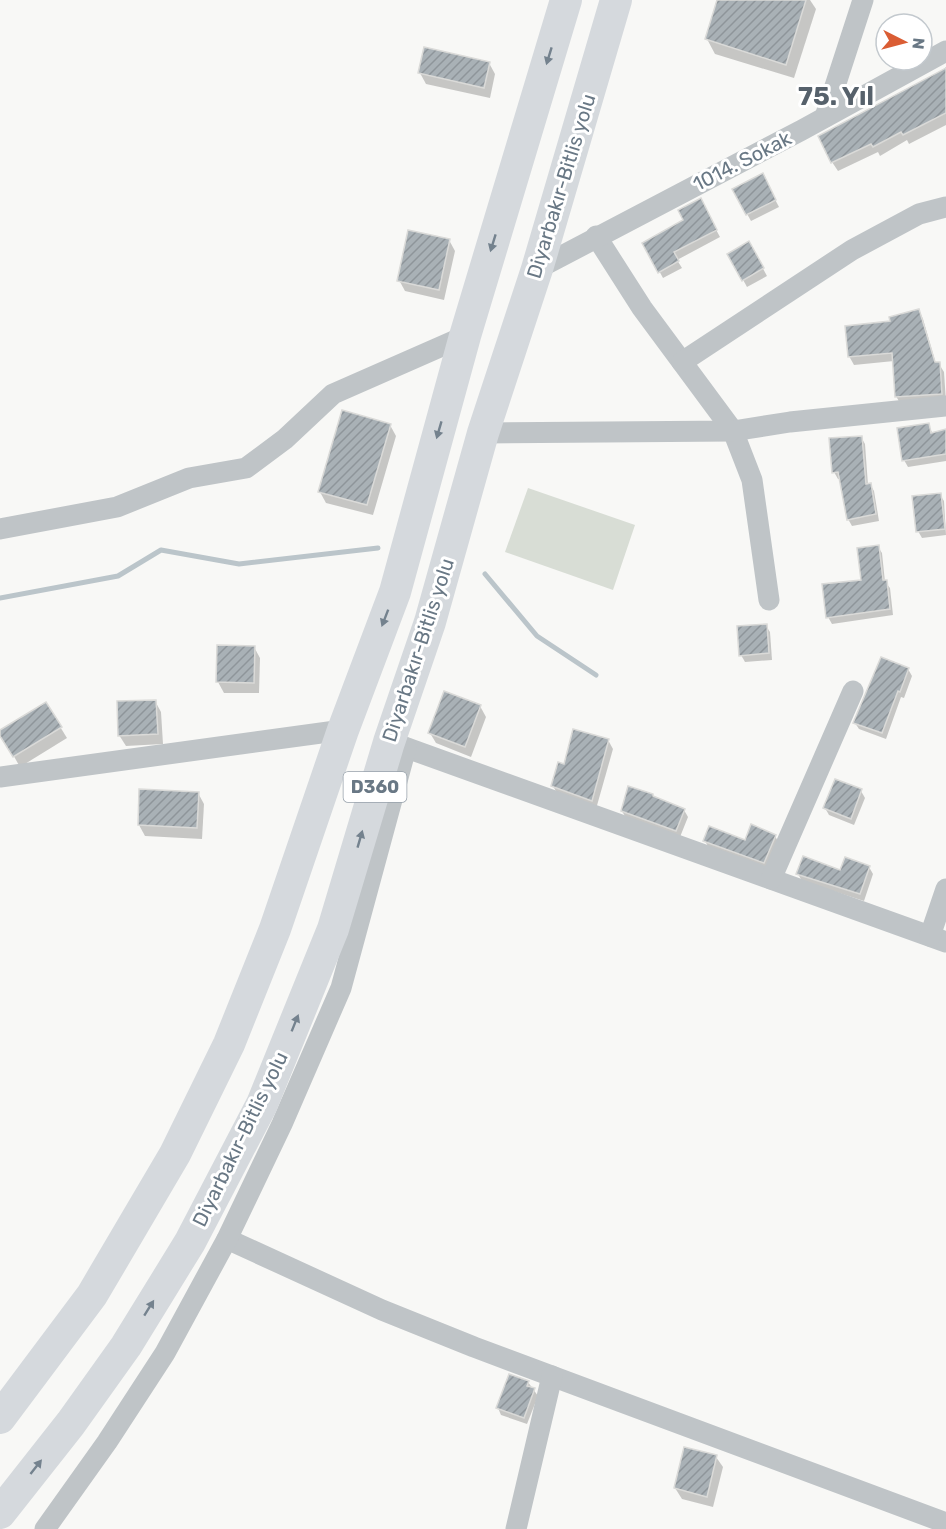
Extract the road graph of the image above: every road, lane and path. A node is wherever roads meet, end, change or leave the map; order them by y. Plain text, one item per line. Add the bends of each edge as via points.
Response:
1 (566, 0) edge
2 (616, 0) edge
3 (863, 0) edge
4 (946, 51) edge
5 (825, 117) junction
6 (946, 207) edge
7 (596, 236) junction
8 (537, 269) junction
9 (465, 336) junction
10 (682, 362) junction
11 (946, 406) edge
12 (733, 431) junction
13 (483, 433) junction
14 (0, 529) edge
15 (769, 600) dead end
16 (853, 691) dead end
17 (344, 730) junction
18 (397, 745) junction
19 (0, 777) edge
20 (771, 879) junction
21 (946, 889) edge
22 (938, 939) edge
23 (227, 1239) junction
24 (552, 1376) junction
25 (0, 1418) edge
26 (0, 1513) edge
27 (946, 1523) edge
28 (45, 1529) edge
29 (516, 1529) edge

1 -> 9 highway, Diyarbakır-Bitlis yolu / D360
2 - 8 highway, Diyarbakır-Bitlis yolu / D360
3 - 5 street
4 - 5 street, 1014. Sokak
5 - 7 street, 1014. Sokak
6 - 10 street via 919,213 852,250
7 - 8 street, 1014. Sokak
7 - 10 street
8 - 13 highway, Diyarbakır-Bitlis yolu / D360
9 - 14 street via 333,394 285,439 246,468 189,478 117,507
9 -> 17 highway, Diyarbakır-Bitlis yolu / D360 via 395,592
10 - 12 street
11 - 12 street
12 - 13 street
12 - 15 street via 752,480
13 - 18 highway, Diyarbakır-Bitlis yolu / D360
16 - 20 street
17 - 19 street
17 - 25 highway, Diyarbakır-Bitlis yolu / D360 via 275,928 229,1044 175,1154 92,1295
18 - 20 street
18 - 23 street via 341,987
26 -> 18 highway, Diyarbakır-Bitlis yolu / D360 via 126,1346 190,1242 262,1104 333,929
20 - 22 street
21 - 22 street
23 - 24 street via 382,1310
23 - 28 street via 165,1353
24 - 27 street
24 - 29 street

